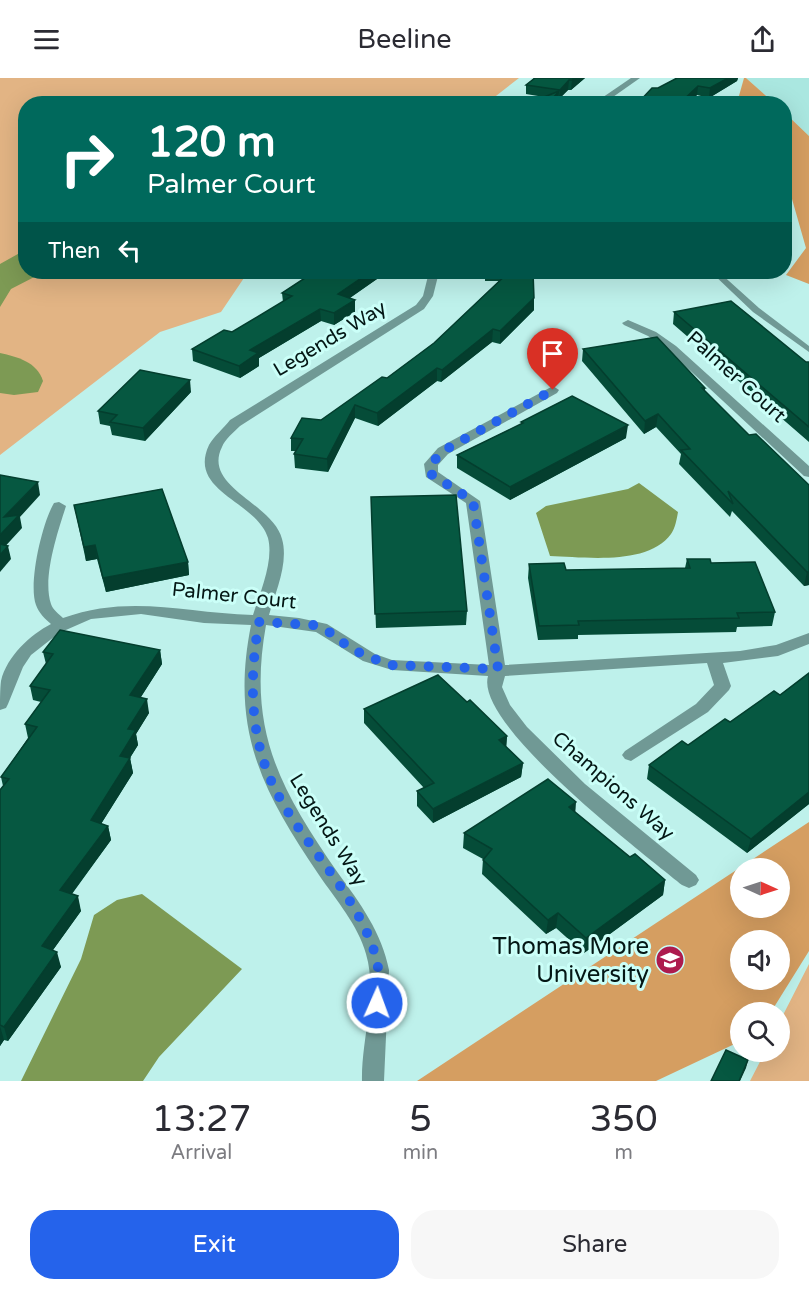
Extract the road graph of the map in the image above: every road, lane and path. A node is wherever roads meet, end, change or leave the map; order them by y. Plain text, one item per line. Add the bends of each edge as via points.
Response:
1 (636, 78) edge
2 (609, 96) edge
3 (432, 279) edge
4 (723, 279) edge
5 (628, 323) dead end
6 (809, 350) edge
7 (553, 390) dead end
8 (809, 473) edge
9 (59, 506) dead end
10 (259, 622) junction
11 (61, 624) junction
12 (809, 638) edge
13 (713, 657) junction
14 (498, 669) junction
15 (0, 704) edge
16 (631, 755) dead end
17 (689, 880) dead end
18 (373, 1081) edge

1 - 2 street
3 - 10 street, Legends Way via 420,307 269,401 219,437 212,452 213,471 270,527 275,539 274,562
4 - 6 lane
5 - 8 street, Palmer Court via 672,348
7 - 14 street, Champions Way via 443,451 431,464 431,474 473,501
9 - 11 street via 51,529 43,603
10 - 11 street, Palmer Court via 140,609 86,615
10 - 14 street, Palmer Court via 313,625 351,649 389,665
10 - 18 street, Legends Way via 253,654 252,700 266,768 301,833 362,922 376,955 379,981
11 - 15 street, Palmer Court via 31,646 16,666
12 - 13 street, Palmer Court via 785,650
13 - 14 street, Palmer Court
13 - 16 street via 723,686 702,708
14 - 17 street, Champions Way via 494,687 517,727 556,770

